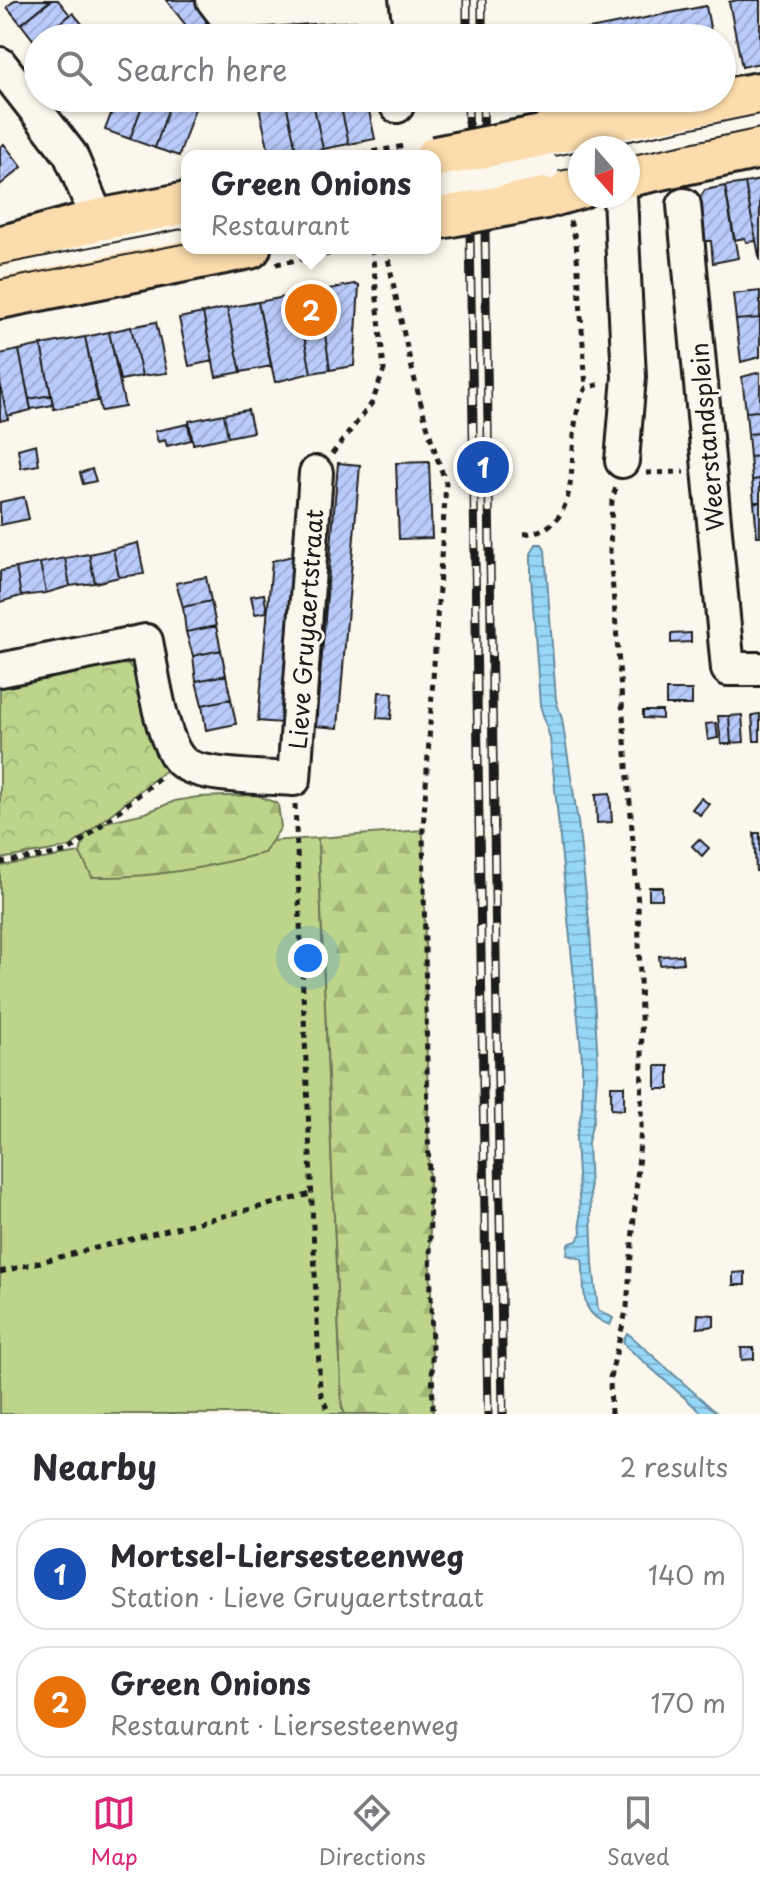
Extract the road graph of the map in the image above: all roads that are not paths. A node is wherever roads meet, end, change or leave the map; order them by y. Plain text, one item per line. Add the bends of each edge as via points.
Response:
1 (213, 0) edge
2 (371, 1) edge
3 (374, 24) edge
4 (0, 64) edge
5 (760, 93) edge
6 (24, 95) edge
7 (736, 97) edge
8 (37, 112) edge
9 (656, 112) edge
10 (760, 121) edge
11 (640, 146) edge
12 (760, 148) edge
13 (441, 155) edge
14 (640, 173) edge
15 (555, 180) edge
16 (441, 188) edge
17 (684, 205) dead end
18 (181, 206) edge
19 (621, 208) edge
20 (441, 217) edge
21 (181, 236) edge
22 (0, 247) edge
23 (181, 249) edge
24 (103, 250) junction
25 (0, 272) edge
26 (0, 298) edge
27 (621, 468) road end
28 (316, 473) road end
29 (760, 669) edge
30 (0, 670) edge

1 - 2 street via 223,13
2 - 3 street
4 - 6 street
5 - 7 main road
8 - 24 street via 83,180
9 - 15 main road via 590,124
10 - 11 street
12 - 14 main road
13 - 15 main road, bridge
15 - 16 street, bridge
15 - 20 main road, bridge
17 - 29 street, Weerstandsplein via 728,669
18 - 24 main road
19 - 27 street via 629,377
21 - 24 street
22 - 24 main road
23 - 24 main road
24 - 25 street
24 - 26 main road
28 - 30 street, Lieve Gruyaertstraat via 294,779 209,774 181,762 167,737 146,641

